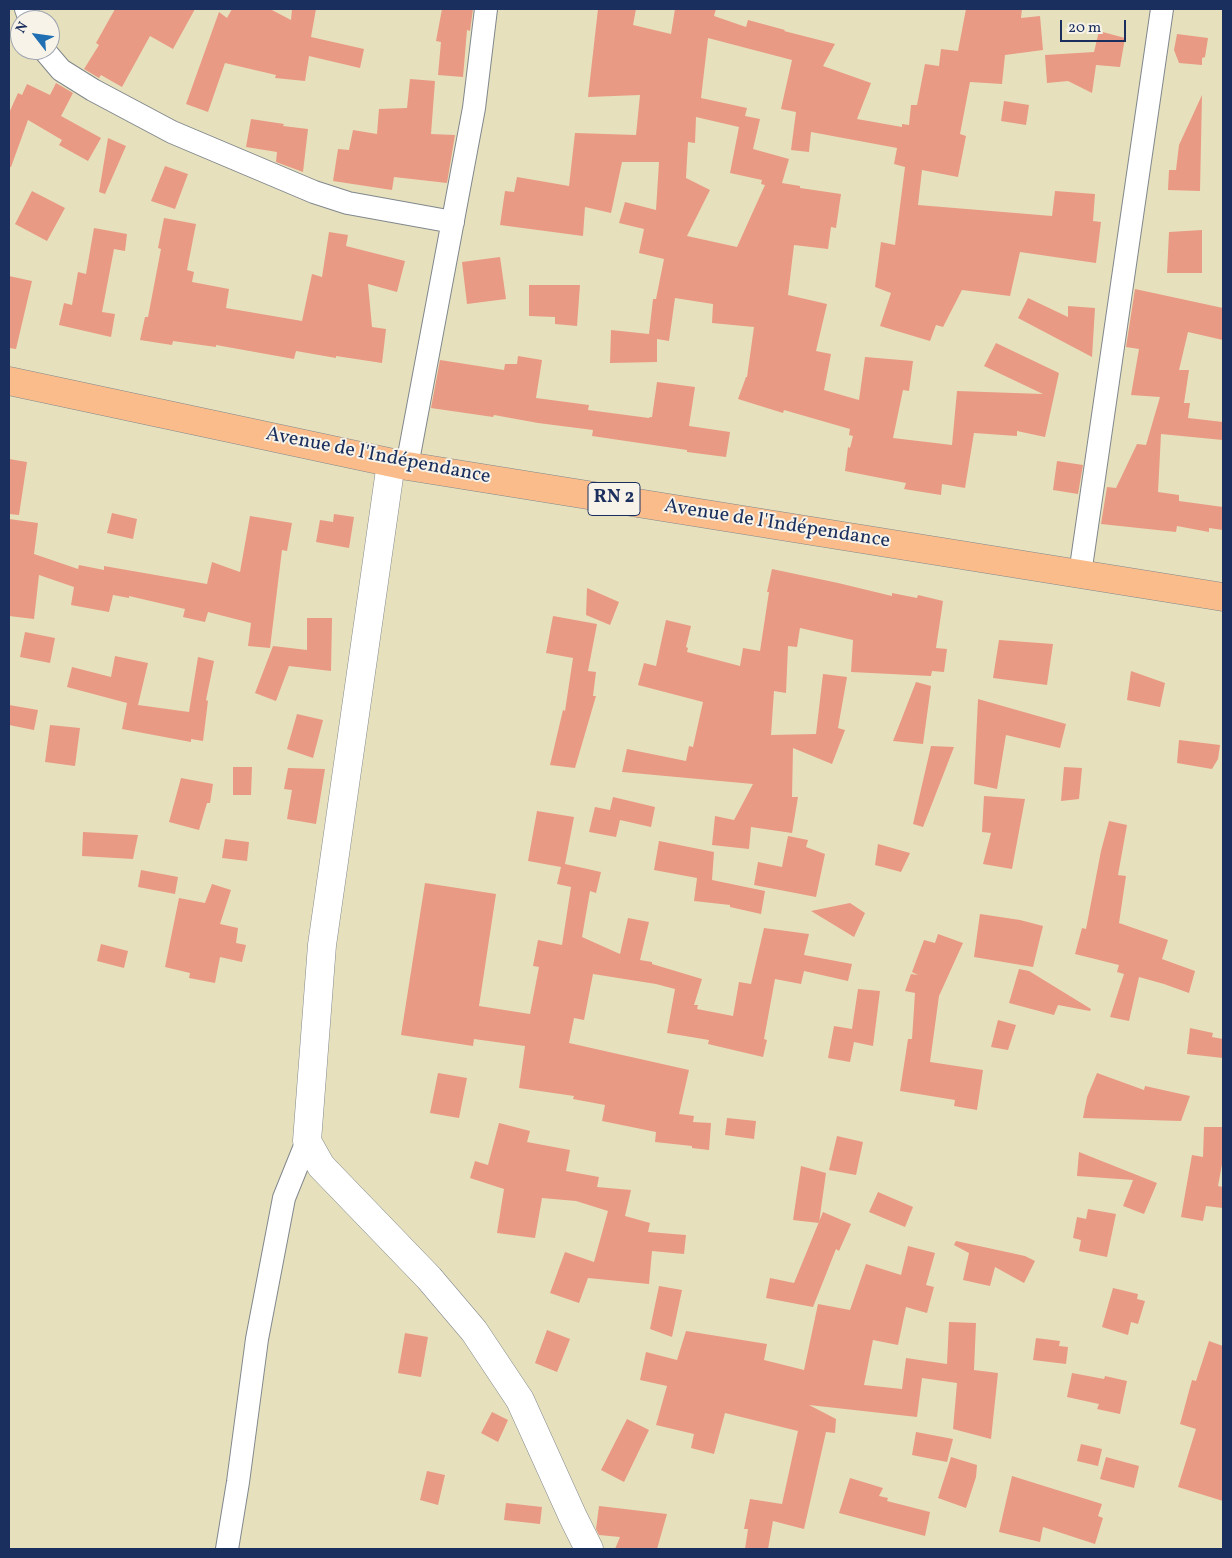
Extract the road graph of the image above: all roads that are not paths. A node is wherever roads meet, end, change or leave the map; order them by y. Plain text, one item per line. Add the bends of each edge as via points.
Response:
1 (486, 9) edge
2 (1162, 9) edge
3 (53, 60) edge
4 (453, 222) junction
5 (9, 381) edge
6 (399, 464) junction
7 (1080, 574) junction
8 (1223, 597) edge
9 (307, 1141) junction
10 (227, 1549) edge
11 (589, 1549) edge

1 - 4 street via 474,108
2 - 7 street
3 - 4 street via 62,70 93,90 172,132 314,192 348,203
4 - 6 street
5 - 6 main road, Avenue de l'Indépendance / RN 2
6 - 7 main road, Avenue de l'Indépendance / RN 2
6 - 9 street via 322,945
7 - 8 main road, Avenue de l'Indépendance / RN 2
9 - 10 street via 284,1198 257,1339
9 - 11 street via 321,1166 430,1278 474,1331 520,1400

